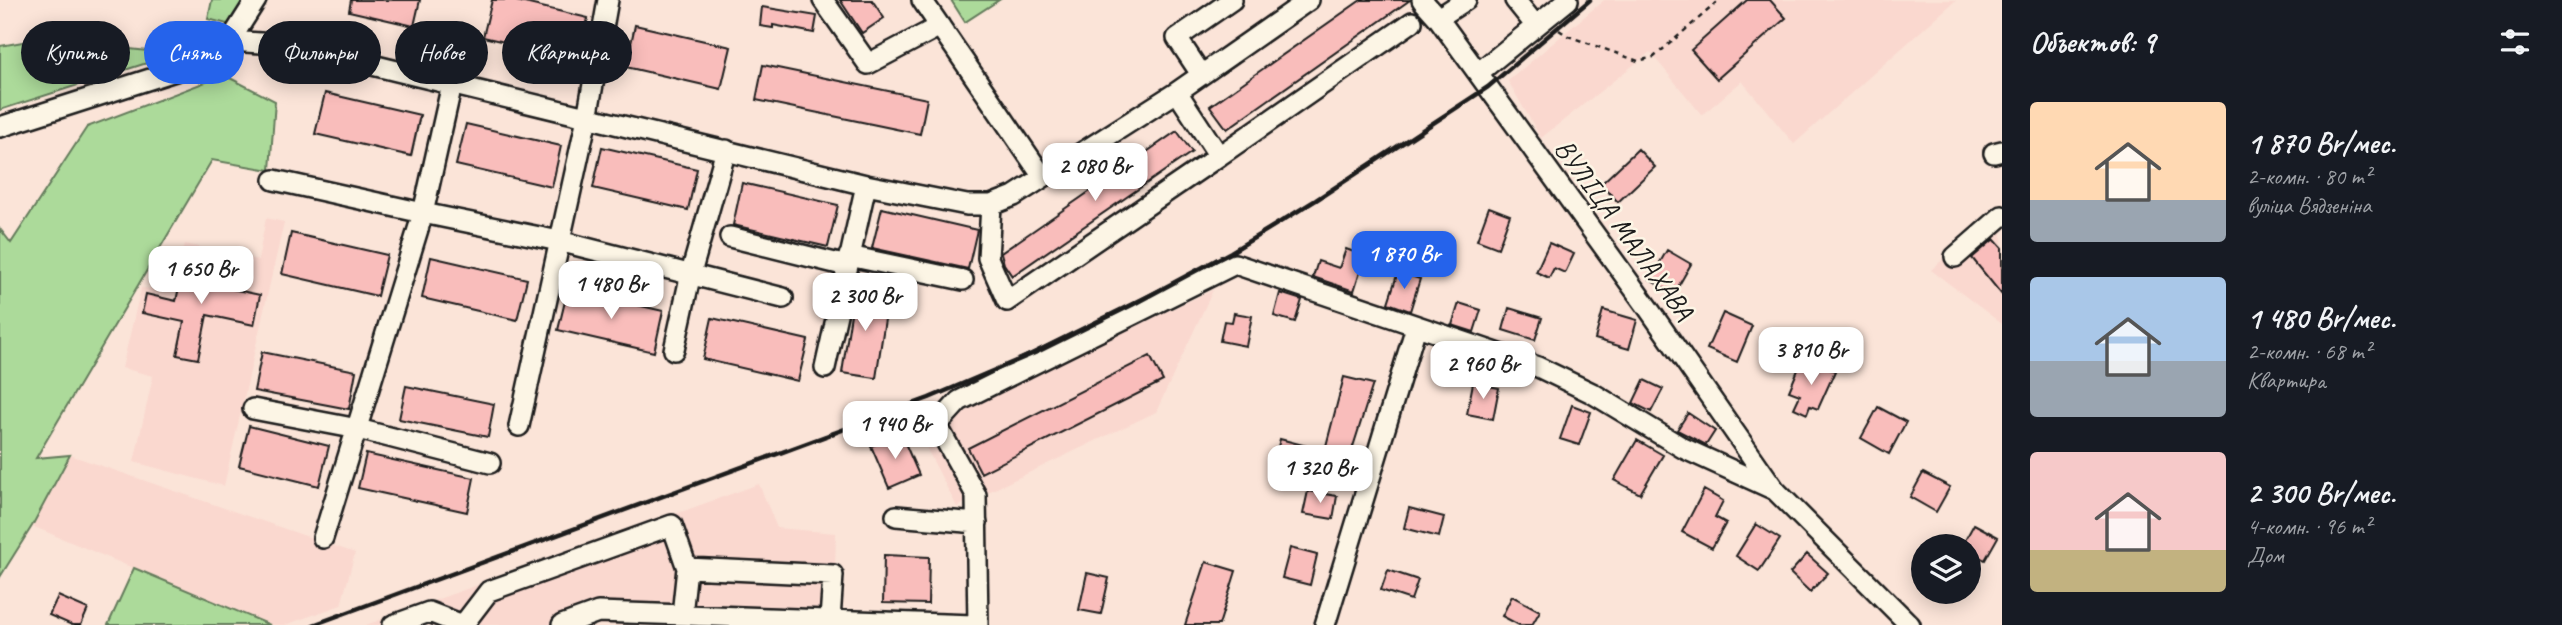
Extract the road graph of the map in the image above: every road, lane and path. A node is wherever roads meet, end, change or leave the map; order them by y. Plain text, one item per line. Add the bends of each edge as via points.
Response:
1 (256, 0) edge
2 (608, 0) edge
3 (823, 0) edge
4 (922, 0) edge
5 (1232, 0) edge
6 (1309, 0) edge
7 (1422, 0) edge
8 (1466, 0) edge
9 (1515, 0) edge
10 (1568, 0) edge
11 (1720, 0) edge
12 (1438, 19) junction
13 (243, 21) edge
14 (1542, 21) junction
15 (1412, 22) dead end
16 (940, 26) junction
17 (244, 42) edge
18 (395, 70) edge
19 (1201, 74) junction
20 (1483, 80) junction
21 (144, 81) edge
22 (452, 84) joint
23 (1177, 92) junction
24 (587, 118) junction
25 (0, 127) edge
26 (726, 150) junction
27 (1219, 156) junction
28 (1043, 177) junction
29 (274, 180) dead end
30 (866, 185) junction
31 (991, 205) junction
32 (423, 214) junction
33 (2002, 216) edge
34 (730, 237) dead end
35 (559, 241) junction
36 (1955, 257) dead end
37 (848, 261) junction
38 (691, 273) junction
39 (963, 281) dead end
40 (783, 298) dead end
41 (1416, 327) junction
42 (674, 350) dead end
43 (825, 368) dead end
44 (253, 409) dead end
45 (519, 426) dead end
46 (358, 429) junction
47 (490, 463) dead end
48 (1775, 490) junction
49 (896, 516) dead end
50 (976, 523) junction
51 (323, 538) dead end
52 (687, 568) junction
53 (682, 615) junction
54 (830, 620) junction
55 (393, 625) edge
56 (463, 625) edge
57 (562, 625) edge
58 (976, 625) edge
59 (1325, 625) edge
60 (1910, 625) edge

1 - 13 street
2 - 24 street
3 - 16 street via 868,64
4 - 16 street
5 - 19 street via 1177,38
6 - 19 street
7 - 12 street, ВУЛІЦА МАЛАХАВА
8 - 12 street
9 - 14 street
10 - 14 street
11 - 14 path via 1654,57 1638,61 1568,36
12 - 20 street, ВУЛІЦА МАЛАХАВА
14 - 20 street
15 - 27 street
16 - 28 street
17 - 18 street via 290,45
19 - 23 street
20 - 48 street, ВУЛІЦА МАЛАХАВА
21 - 25 street
22 - 24 street
22 - 32 street
23 - 27 street
23 - 28 street
24 - 26 street
24 - 35 street
26 - 30 street
26 - 38 street
27 - 31 street via 1007,301 988,258
28 - 31 street
29 - 32 street
30 - 31 street via 967,205
30 - 37 street
32 - 35 street
32 - 46 street
33 - 36 street
34 - 37 street
35 - 38 street
35 - 45 street
37 - 39 street
37 - 43 street
38 - 40 street
38 - 42 street
41 - 48 street via 1538,367 1592,393 1683,448
41 - 50 street via 1235,264 959,401 937,425 976,495
41 - 59 street
44 - 46 street
46 - 47 street
46 - 51 street
48 - 60 street, ВУЛІЦА МАЛАХАВА
49 - 50 street
50 - 58 street
52 - 53 street
52 - 54 street via 833,575
52 - 56 street via 672,525 489,591
53 - 54 street
53 - 57 street via 598,612
54 - 58 street
55 - 56 street via 429,612

